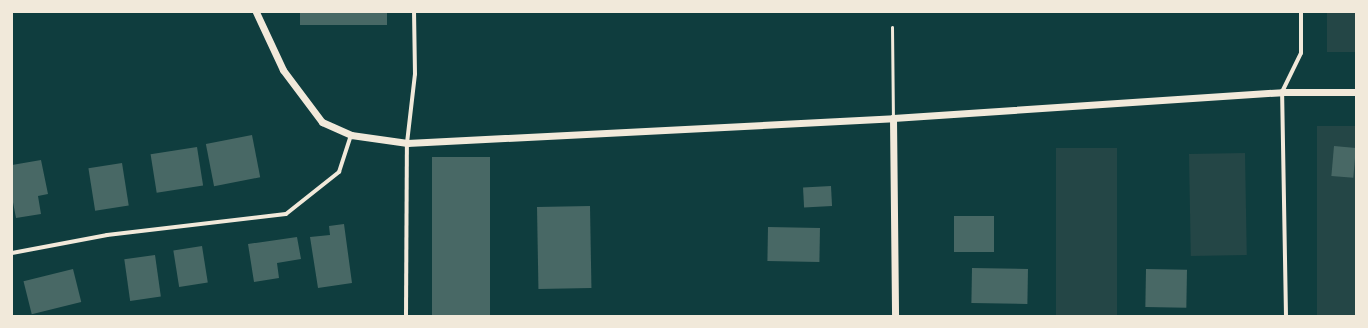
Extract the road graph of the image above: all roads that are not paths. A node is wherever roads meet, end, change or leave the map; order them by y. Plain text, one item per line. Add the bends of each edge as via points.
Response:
1 (256, 12) edge
2 (414, 12) edge
3 (1301, 12) edge
4 (892, 27) dead end
5 (1282, 92) junction
6 (1356, 92) edge
7 (893, 118) junction
8 (351, 135) junction
9 (407, 143) junction
10 (12, 253) edge
11 (406, 316) edge
12 (895, 316) edge
13 (1286, 316) edge

1 - 8 street via 283,70 322,122
2 - 9 street via 415,74
3 - 5 street via 1301,53
4 - 7 lane
5 - 6 street
5 - 7 street
5 - 13 street
7 - 9 street
7 - 12 street
8 - 9 street
8 - 10 street via 339,172 286,214 107,235
9 - 11 street

